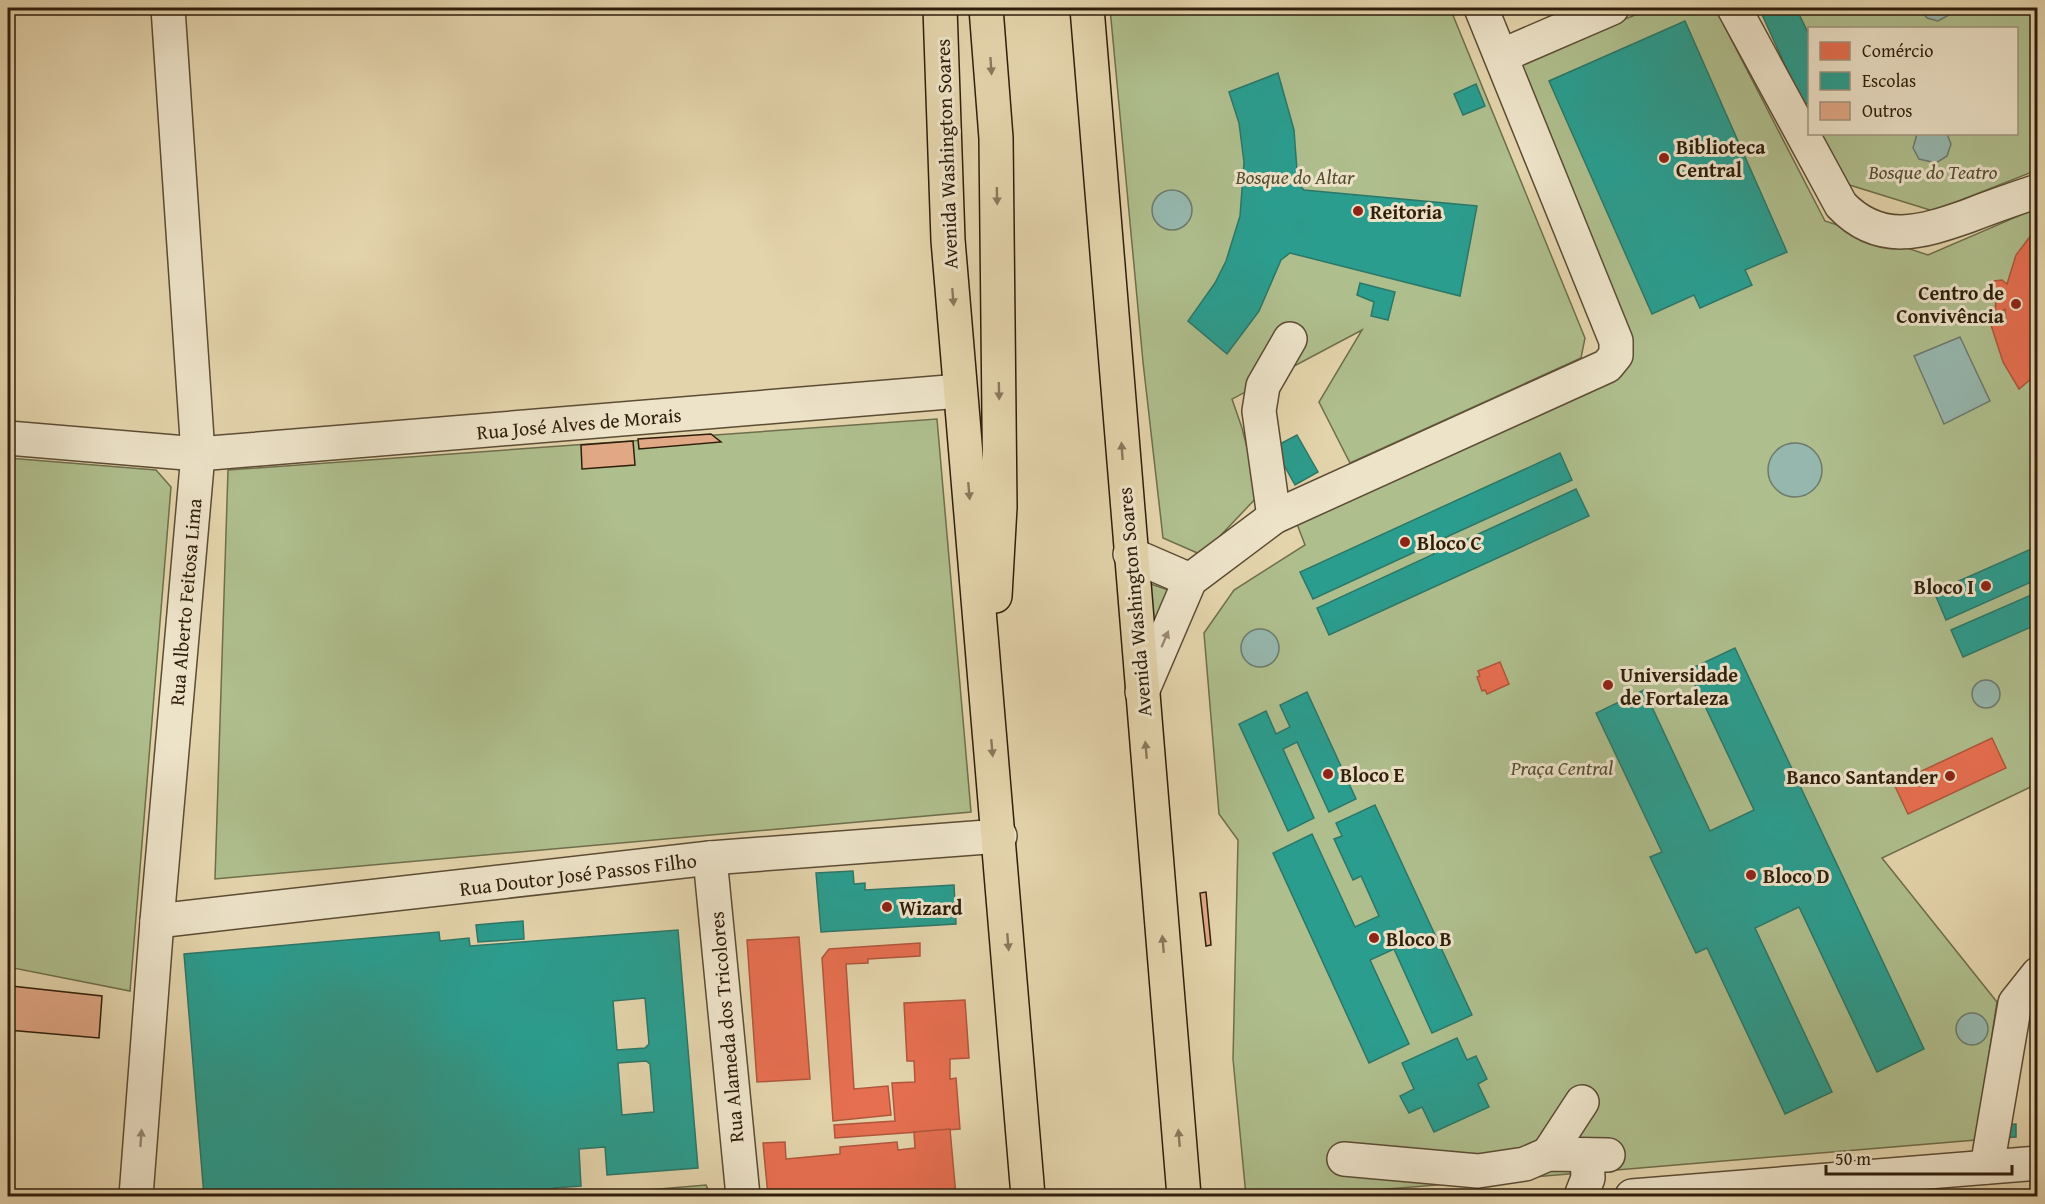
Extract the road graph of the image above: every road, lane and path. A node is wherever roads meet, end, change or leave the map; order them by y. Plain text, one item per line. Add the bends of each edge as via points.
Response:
1 (168, 8) edge
2 (940, 8) edge
3 (986, 8) edge
4 (1086, 8) edge
5 (1481, 8) edge
6 (1612, 8) edge
7 (1734, 8) edge
8 (1501, 56) junction
9 (2037, 191) edge
10 (1290, 339) dead end
11 (960, 391) junction
12 (8, 438) edge
13 (198, 454) junction
14 (1274, 517) junction
15 (1130, 554) junction
16 (1190, 580) junction
17 (1142, 692) junction
18 (988, 706) junction
19 (1000, 836) junction
20 (710, 858) junction
21 (157, 921) junction
22 (2037, 974) edge
23 (1582, 1102) dead end
24 (1548, 1154) junction
25 (1344, 1159) dead end
26 (2037, 1163) edge
27 (1987, 1167) junction
28 (136, 1197) edge
29 (742, 1197) edge
30 (1028, 1197) edge
31 (1184, 1197) edge
32 (1581, 1197) edge
33 (1632, 1197) edge

1 - 13 street, Rua Alberto Feitosa Lima
2 -> 11 highway, Avenida Washington Soares via 948,240
3 -> 18 highway via 996,138 1000,507
15 -> 4 highway, Avenida Washington Soares
5 - 8 street
6 - 8 street
7 - 9 street via 1841,205 1853,218 1893,233 1925,231
8 - 14 street via 1616,341 1616,355 1607,366
10 - 14 street via 1263,386 1259,411
11 - 13 street, Rua José Alves de Morais
11 -> 18 highway, Avenida Washington Soares
12 - 13 street, Rua José Alves de Morais
13 - 21 street, Rua Alberto Feitosa Lima
14 - 16 street
15 - 16 street
15 - 17 highway, Avenida Washington Soares
17 -> 16 street
31 -> 17 highway, Avenida Washington Soares
18 -> 19 highway, Avenida Washington Soares
19 - 20 street, Rua Doutor José Passos Filho
19 -> 30 highway, Avenida Washington Soares
20 - 21 street, Rua Doutor José Passos Filho
20 - 29 street, Rua Alameda dos Tricolores
28 -> 21 street, Rua Alberto Feitosa Lima
22 - 27 street via 2015,1003
23 - 24 street
24 - 25 street via 1525,1164 1478,1171
24 - 32 street via 1597,1155
26 - 27 street
27 - 33 street

